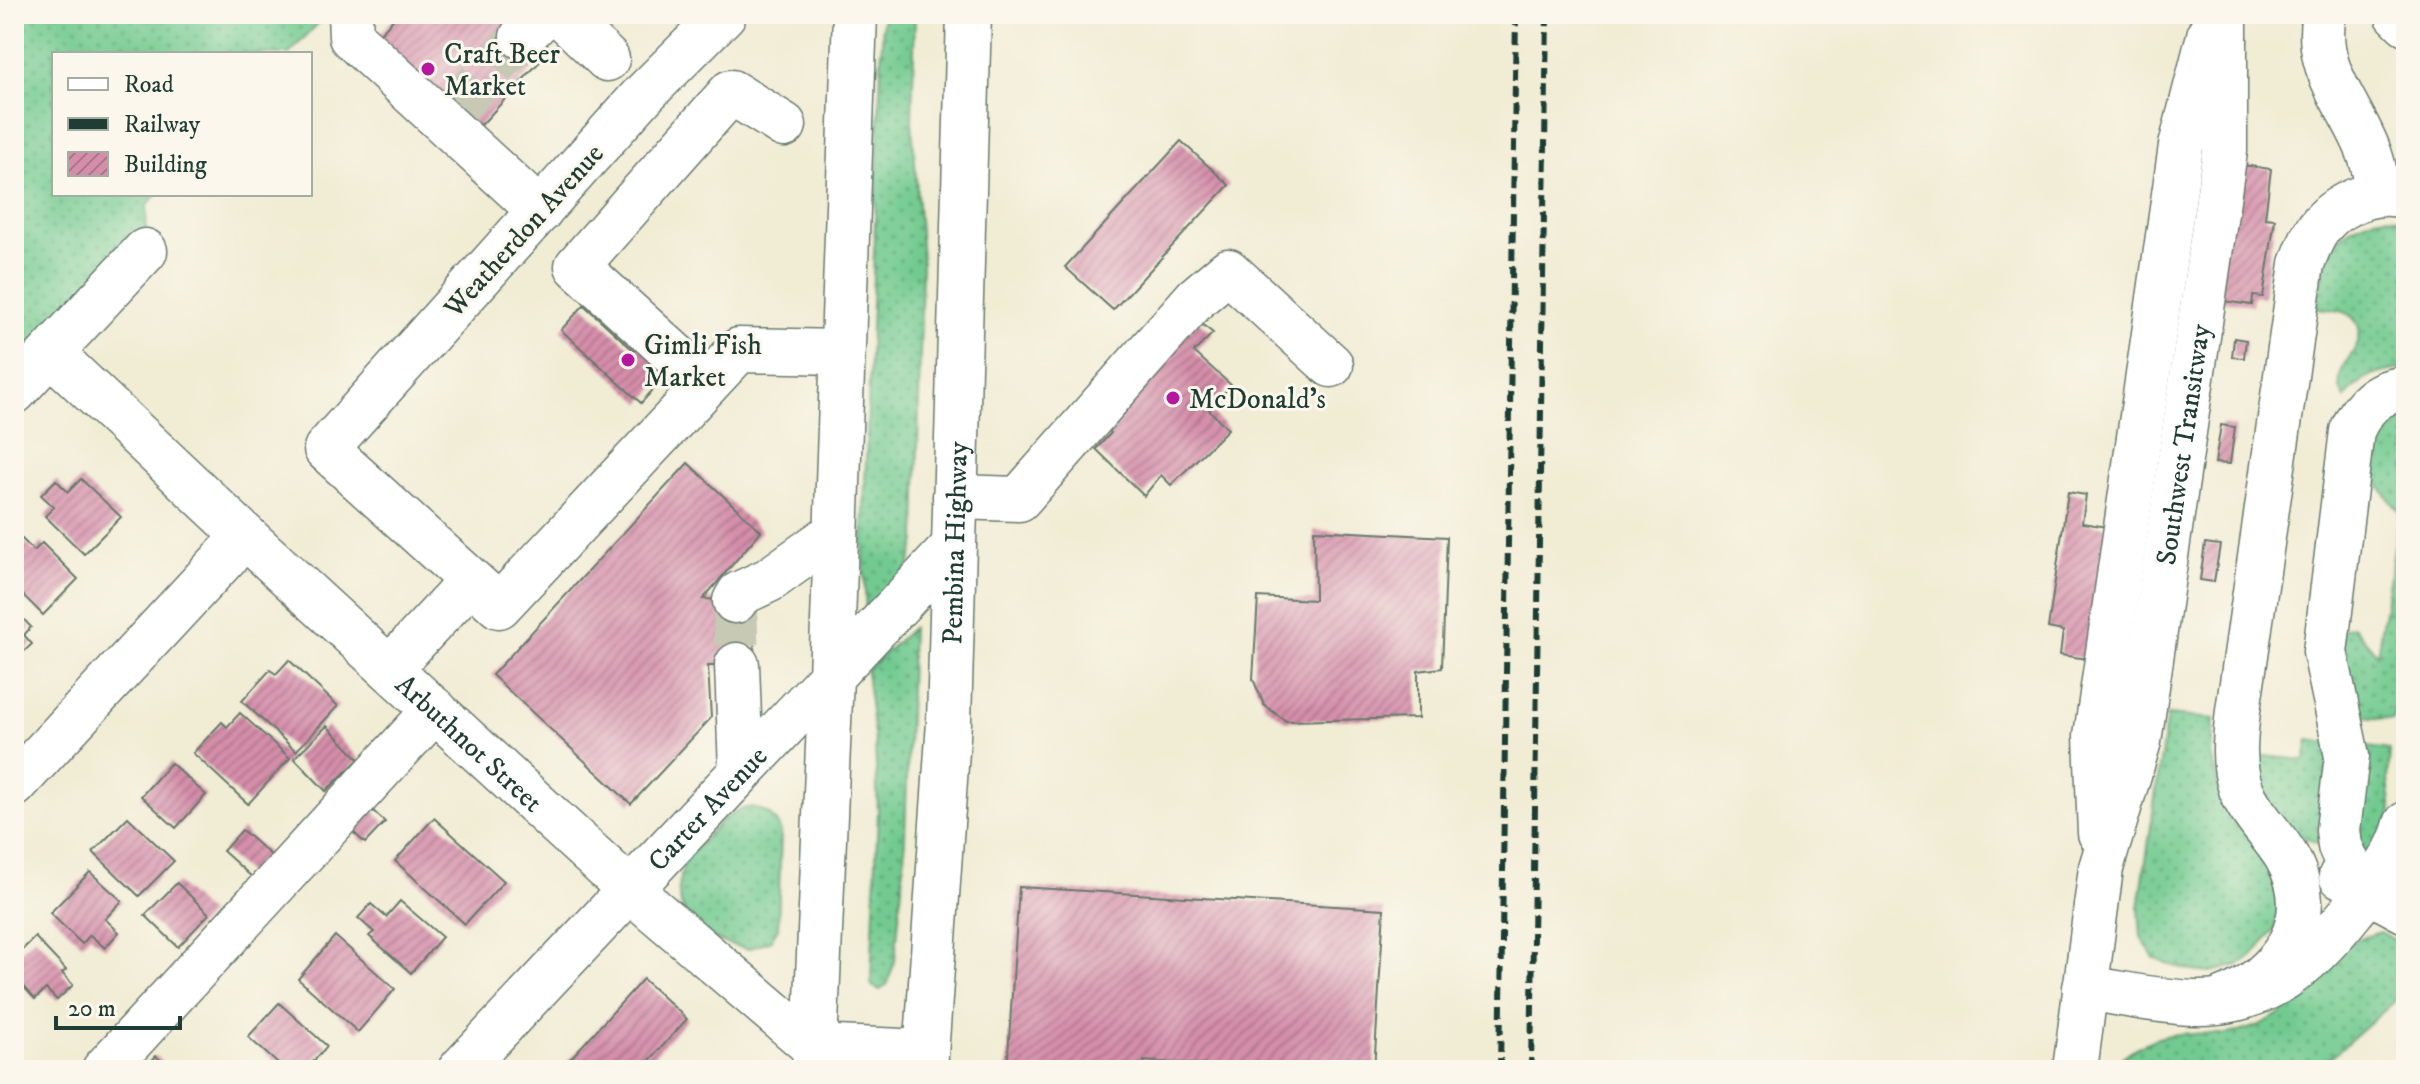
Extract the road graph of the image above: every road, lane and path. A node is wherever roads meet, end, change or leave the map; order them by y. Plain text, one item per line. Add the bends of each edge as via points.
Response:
1 (350, 14) edge
2 (560, 14) edge
3 (724, 14) edge
4 (855, 14) edge
5 (969, 14) edge
6 (2215, 14) edge
7 (2225, 14) edge
8 (2324, 14) edge
9 (2397, 14) edge
10 (2406, 23) edge
11 (607, 59) dead end
12 (784, 125) dead end
13 (2392, 195) edge
14 (540, 211) junction
15 (145, 251) dead end
16 (842, 352) junction
17 (51, 353) junction
18 (1331, 365) dead end
19 (707, 384) junction
20 (2406, 389) edge
21 (14, 392) edge
22 (955, 497) junction
23 (836, 532) junction
24 (245, 536) junction
25 (953, 547) junction
26 (471, 581) junction
27 (735, 601) dead end
28 (737, 665) tunnel mouth
29 (390, 668) junction
30 (831, 677) junction
31 (435, 710) junction
32 (741, 771) junction
33 (14, 785) edge
34 (2406, 824) edge
35 (2265, 828) junction
36 (2101, 868) junction
37 (629, 889) junction
38 (2368, 891) junction
39 (2406, 911) edge
40 (2085, 988) junction
41 (2220, 1001) junction
42 (925, 1061) edge
43 (813, 1063) edge
44 (104, 1070) edge
45 (460, 1070) edge
46 (2075, 1070) edge

1 - 14 street via 351,37 445,118
2 - 11 street
3 - 14 street, Weatherdon Avenue
4 - 16 street
5 - 22 street, Pembina Highway
6 - 36 street, Southwest Transitway via 2181,146 2096,736
7 - 36 street, Southwest Transitway via 2225,151 2139,741
8 - 13 street via 2324,57
9 - 10 street
12 - 19 street via 731,92 577,266
13 - 35 street via 2358,199 2323,222 2302,264 2235,736 2242,793
14 - 26 street, Weatherdon Avenue via 326,449
15 - 17 street
16 - 19 street via 739,350
16 - 23 street
17 - 21 street
17 - 24 street, Arbuthnot Street
18 - 22 street via 1228,271 1196,298 1019,499
19 - 26 street via 499,606
20 - 38 street via 2371,401 2352,431 2325,652 2347,756 2340,846 2353,875
22 - 25 street, Pembina Highway
23 - 27 street
23 - 30 street
24 - 29 street, Arbuthnot Street
24 - 33 street
25 - 30 street, Carter Avenue
25 - 42 street, Pembina Highway via 949,722
26 - 29 street
28 - 32 street
29 - 31 street, Arbuthnot Street
30 - 32 street, Carter Avenue
30 - 43 street
31 - 37 street, Arbuthnot Street
31 - 44 street
32 - 37 street, Carter Avenue
34 - 38 street via 2399,848
35 - 38 street
35 - 41 street via 2294,875 2296,931 2286,952 2260,980
36 - 40 street, Southwest Transitway
37 - 43 street, Arbuthnot Street
37 - 45 street, Carter Avenue
38 - 39 street
38 - 41 street via 2301,968 2274,985
40 - 41 street via 2195,1003
40 - 46 street, Southwest Transitway
42 - 43 street

